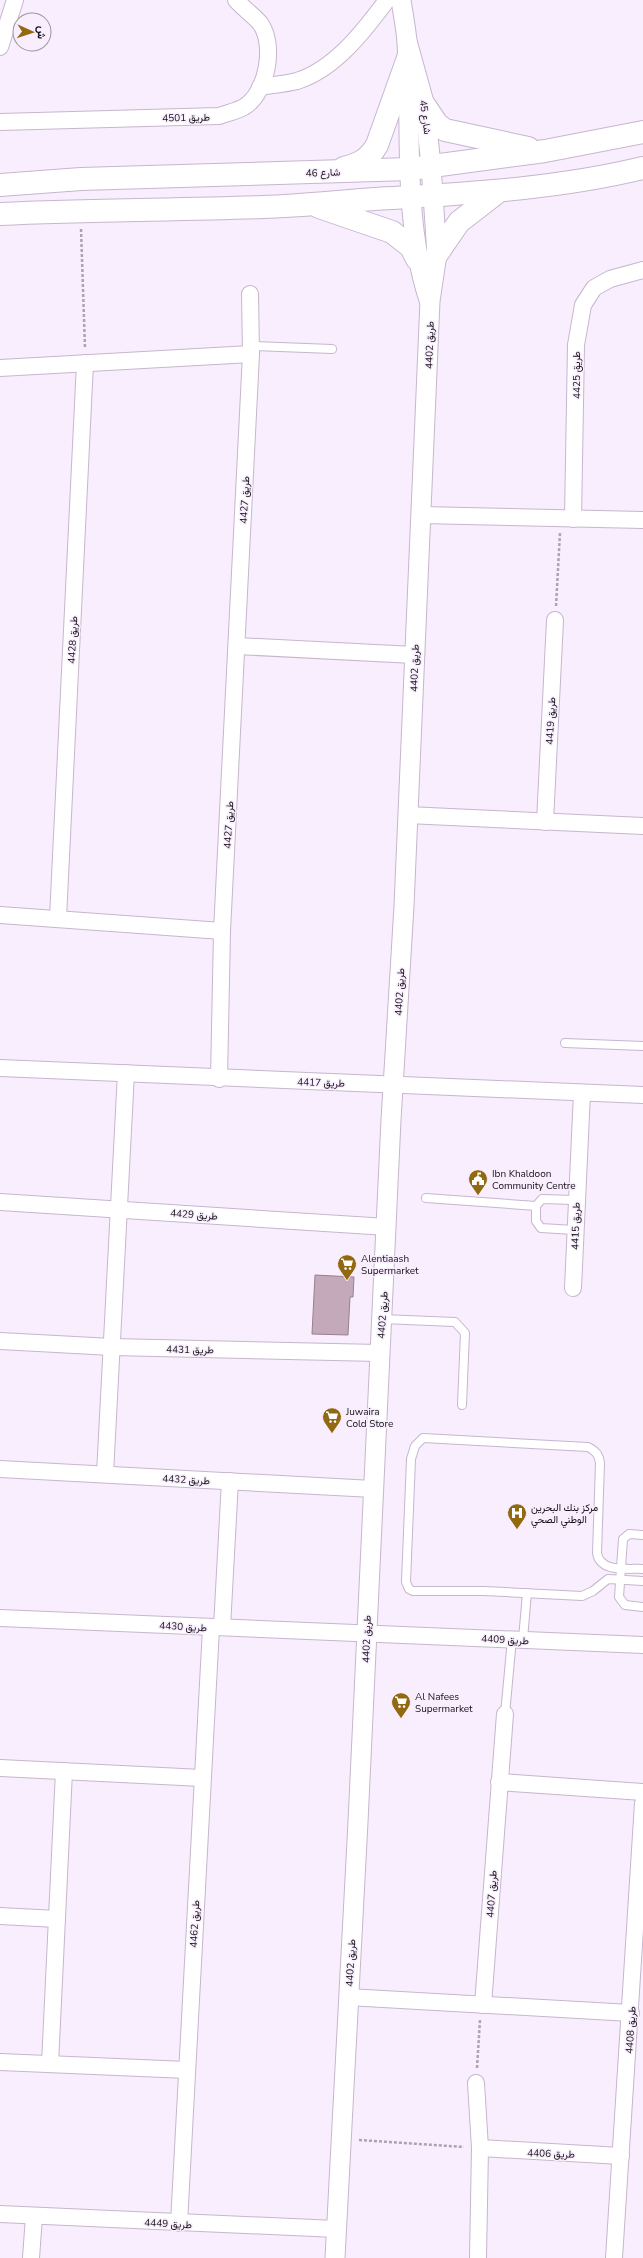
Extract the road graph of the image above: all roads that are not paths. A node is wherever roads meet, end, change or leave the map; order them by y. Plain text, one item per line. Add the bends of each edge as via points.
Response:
1 (16, 0) edge
2 (236, 0) edge
3 (387, 0) edge
4 (401, 0) edge
5 (0, 47) edge
6 (407, 49) junction
7 (260, 87) junction
8 (425, 106) junction
9 (0, 122) edge
10 (643, 132) edge
11 (545, 151) junction
12 (421, 167) junction
13 (643, 168) edge
14 (331, 172) junction
15 (0, 185) edge
16 (499, 191) junction
17 (433, 196) junction
18 (412, 197) junction
19 (306, 203) junction
20 (0, 214) edge
21 (427, 256) junction
22 (643, 270) edge
23 (250, 294) dead end
24 (332, 349) dead end
25 (251, 350) junction
26 (85, 363) junction
27 (0, 368) edge
28 (422, 515) junction
29 (573, 518) junction
30 (643, 520) edge
31 (555, 620) road end
32 (237, 646) junction
33 (414, 655) junction
34 (407, 815) junction
35 (545, 822) junction
36 (643, 826) edge
37 (0, 915) edge
38 (58, 918) junction
39 (222, 931) junction
40 (565, 1043) dead end
41 (643, 1046) edge
42 (0, 1068) edge
43 (126, 1072) junction
44 (219, 1079) junction
45 (393, 1085) junction
46 (582, 1093) junction
47 (643, 1095) edge
48 (426, 1198) dead end
49 (575, 1200) junction
50 (0, 1202) edge
51 (536, 1206) junction
52 (119, 1210) junction
53 (387, 1227) junction
54 (574, 1230) junction
55 (573, 1288) dead end
56 (382, 1319) junction
57 (0, 1341) edge
58 (112, 1347) junction
59 (379, 1353) junction
60 (462, 1405) dead end
61 (0, 1469) edge
62 (105, 1474) junction
63 (230, 1482) junction
64 (373, 1490) junction
65 (643, 1535) edge
66 (621, 1568) junction
67 (643, 1569) edge
68 (620, 1580) junction
69 (643, 1582) edge
70 (527, 1593) junction
71 (643, 1607) edge
72 (0, 1618) edge
73 (216, 1628) junction
74 (367, 1632) junction
75 (518, 1639) junction
76 (643, 1645) edge
77 (505, 1714) joint
78 (0, 1768) edge
79 (64, 1771) junction
80 (202, 1778) junction
81 (499, 1782) junction
82 (643, 1792) edge
83 (643, 1803) edge
84 (0, 1916) edge
85 (57, 1919) junction
86 (348, 1997) junction
87 (483, 2005) junction
88 (635, 2007) edge
89 (0, 2062) edge
90 (50, 2064) junction
91 (187, 2070) junction
92 (476, 2083) road end
93 (480, 2148) junction
94 (621, 2156) junction
95 (0, 2214) edge
96 (34, 2216) junction
97 (179, 2223) junction
98 (336, 2229) junction
99 (31, 2258) edge
100 (334, 2258) edge
101 (478, 2258) edge
102 (614, 2258) edge

1 - 5 street
2 - 7 street, طريق 4501 via 260,24 265,36 268,66
3 - 7 street via 353,43 327,64 297,81
4 - 6 street, شارع 45
6 - 8 street, شارع 45
6 - 12 street, شارع 45
6 - 14 main road via 378,145 370,157 358,164
7 - 9 street, طريق 4501 via 245,107 219,116
8 - 11 main road via 437,124 453,133
8 - 12 street, شارع 45
10 - 11 main road, شارع 46
11 - 12 main road, شارع 46
12 - 14 main road, شارع 46
12 - 17 street, شارع 45
12 - 18 street, شارع 45
13 - 16 main road via 604,178
14 - 15 main road, شارع 46 via 81,179
16 - 17 main road
16 - 21 main road via 459,222
17 - 18 main road
17 - 21 street, طريق 4402
18 - 19 main road
18 - 21 street, طريق 4402
19 - 20 main road via 264,207
19 - 21 main road via 392,232 410,247
21 - 28 street, طريق 4402 via 430,301
22 - 29 street, طريق 4425 via 610,279 594,288 583,305 576,345
23 - 25 street, طريق 4427
24 - 25 lane
25 - 26 street
25 - 32 street, طريق 4427
26 - 27 street
26 - 38 street, طريق 4428
28 - 29 street
28 - 33 street, طريق 4402
29 - 30 street
31 - 35 street, طريق 4419
32 - 33 street
32 - 39 street, طريق 4427
33 - 34 street, طريق 4402
34 - 35 street
34 - 45 street, طريق 4402
35 - 36 street
37 - 38 street
38 - 39 street
39 - 44 street, طريق 4427
40 - 41 lane
42 - 43 street, طريق 4417
43 - 44 street, طريق 4417
43 - 52 street
44 - 45 street, طريق 4417
45 - 46 street, طريق 4417
45 - 53 street, طريق 4402
46 - 47 street, طريق 4417
46 - 49 street, طريق 4415
48 - 51 lane
49 - 51 lane via 542,1199
49 - 54 street, طريق 4415
50 - 52 street, طريق 4429
51 - 54 lane via 536,1221 541,1228
52 - 53 street, طريق 4429
52 - 58 street
53 - 56 street, طريق 4402
54 - 55 street, طريق 4415
56 - 59 street, طريق 4402
56 - 60 lane via 454,1322 461,1328 465,1333
57 - 58 street, طريق 4431
58 - 59 street, طريق 4431
58 - 62 street
59 - 64 street, طريق 4402
61 - 62 street, طريق 4432
62 - 63 street, طريق 4432
63 - 64 street, طريق 4432
63 - 73 street, طريق 4462
64 - 74 street, طريق 4402
65 - 66 lane via 629,1534 623,1539
66 - 67 lane
66 - 68 lane
66 - 70 lane via 606,1567 597,1557 600,1463 593,1449 423,1438 412,1452 411,1459 407,1586 413,1591 484,1590
68 - 69 lane
68 - 70 lane via 608,1579 593,1592 582,1596
68 - 71 lane via 619,1597 622,1604
70 - 75 lane
72 - 73 street, طريق 4430
73 - 74 street, طريق 4430
73 - 80 street, طريق 4462
74 - 75 street, طريق 4409
74 - 86 street, طريق 4402
75 - 76 street, طريق 4409
75 - 77 lane
77 - 81 street, طريق 4407
78 - 79 street
79 - 80 street
79 - 85 street
80 - 91 street, طريق 4462
81 - 82 street
81 - 87 street, طريق 4407
83 - 88 street, طريق 4408
84 - 85 street
85 - 90 street
86 - 87 street
86 - 98 street, طريق 4402
87 - 88 street
88 - 94 street, طريق 4408
89 - 90 street
90 - 91 street
91 - 97 street, طريق 4462
92 - 93 street
93 - 94 street, طريق 4406
93 - 101 street
94 - 102 street, طريق 4408
95 - 96 street, طريق 4449
96 - 97 street, طريق 4449
96 - 99 street
97 - 98 street, طريق 4449
98 - 100 street, طريق 4402

